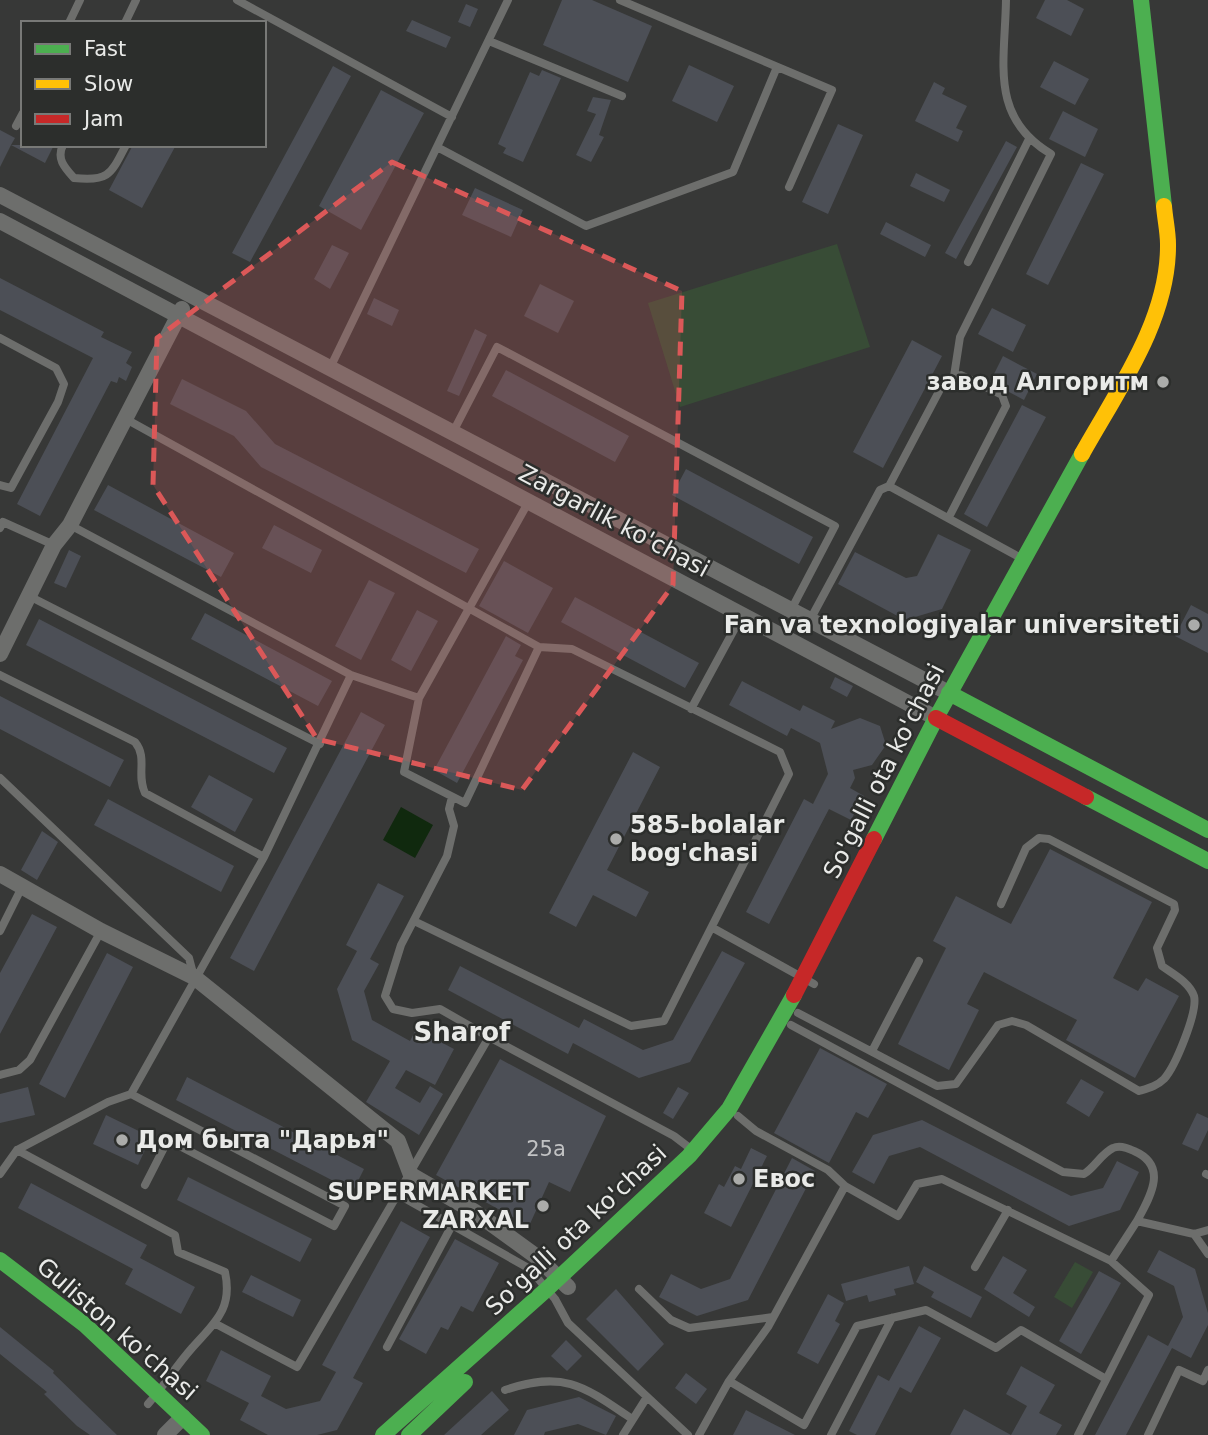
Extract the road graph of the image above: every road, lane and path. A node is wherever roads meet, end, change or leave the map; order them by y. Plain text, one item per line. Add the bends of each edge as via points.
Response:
1 (80, 0) edge
2 (136, 0) edge
3 (237, 0) edge
4 (508, 0) edge
5 (620, 0) edge
6 (1006, 0) edge
7 (1141, 0) edge
8 (1156, 0) edge
9 (70, 21) edge
10 (126, 21) edge
11 (489, 41) junction
12 (777, 66) junction
13 (622, 96) dead end
14 (21, 117) edge
15 (452, 117) junction
16 (16, 126) dead end
17 (1029, 139) junction
18 (62, 147) edge
19 (124, 147) edge
20 (438, 147) junction
21 (789, 187) dead end
22 (0, 195) edge
23 (0, 221) edge
24 (968, 262) dead end
25 (190, 294) junction
26 (178, 316) junction
27 (0, 338) edge
28 (330, 368) junction
29 (954, 376) junction
30 (124, 418) junction
31 (453, 432) junction
32 (543, 480) junction
33 (0, 485) edge
34 (889, 486) junction
35 (529, 501) junction
36 (949, 517) junction
37 (70, 525) junction
38 (0, 528) edge
39 (54, 545) junction
40 (1023, 559) junction
41 (29, 596) junction
42 (470, 610) junction
43 (791, 610) junction
44 (743, 615) junction
45 (810, 620) junction
46 (778, 634) junction
47 (539, 647) junction
48 (0, 654) edge
49 (0, 675) edge
50 (351, 675) junction
51 (956, 696) junction
52 (419, 698) junction
53 (691, 709) junction
54 (943, 721) junction
55 (320, 744) junction
56 (0, 778) edge
57 (453, 797) junction
58 (1208, 830) edge
59 (264, 857) junction
60 (1208, 861) edge
61 (0, 874) edge
62 (22, 887) junction
63 (1001, 904) dead end
64 (414, 921) junction
65 (713, 928) junction
66 (0, 931) edge
67 (101, 931) junction
68 (919, 961) dead end
69 (194, 977) junction
70 (809, 981) junction
71 (795, 1019) junction
72 (489, 1037) junction
73 (872, 1051) junction
74 (0, 1075) edge
75 (131, 1094) junction
76 (738, 1116) junction
77 (17, 1150) junction
78 (694, 1151) junction
79 (0, 1174) edge
80 (411, 1175) junction
81 (145, 1185) dead end
82 (845, 1186) junction
83 (400, 1195) junction
84 (1007, 1210) junction
85 (1137, 1221) junction
86 (452, 1227) junction
87 (1208, 1230) edge
88 (1194, 1234) junction
89 (1208, 1254) edge
90 (0, 1260) edge
91 (1111, 1261) junction
92 (975, 1267) dead end
93 (0, 1279) edge
94 (557, 1288) junction
95 (639, 1289) dead end
96 (773, 1317) junction
97 (892, 1318) junction
98 (216, 1324) junction
99 (387, 1347) dead end
100 (1208, 1370) edge
101 (1106, 1379) junction
102 (729, 1381) junction
103 (505, 1390) dead end
104 (647, 1396) junction
105 (153, 1399) junction
106 (632, 1419) junction
107 (175, 1429) edge
108 (202, 1435) edge
109 (383, 1435) edge
110 (409, 1435) edge
111 (623, 1435) edge
112 (688, 1435) edge
113 (699, 1435) edge
114 (831, 1435) edge
115 (1078, 1435) edge
116 (1148, 1435) edge

1 - 9 lane
2 - 10 lane
3 - 15 lane
4 - 11 lane
5 - 12 lane
6 - 17 lane via 1006,89 1015,123
7 - 40 main road, So'galli ota ko'chasi via 1167,224 1163,286 1140,350
8 - 51 main road, So'galli ota ko'chasi via 1179,199 1177,288 1141,380
11 - 13 lane
11 - 15 lane
12 - 20 lane via 733,172 586,226
12 - 21 lane via 832,90
14 - 16 lane
15 - 20 lane
17 - 24 lane
17 - 29 lane via 1051,154 960,337
18 - 19 lane via 62,164 74,178 90,180 111,172
20 - 28 lane
22 - 25 street, Zargarlik ko'chasi
23 - 26 street, Zargarlik ko'chasi
25 - 26 street
25 - 28 street, Zargarlik ko'chasi
26 - 30 street
26 - 35 street, Zargarlik ko'chasi
27 - 33 lane via 56,368 64,384 11,488
28 - 31 street, Zargarlik ko'chasi
29 - 34 lane via 945,380
29 - 36 lane via 961,375 1002,395 1006,406
30 - 37 street
30 - 42 lane
31 - 32 street, Zargarlik ko'chasi
31 - 43 lane via 497,347 835,526
32 - 35 street
32 - 43 street, Zargarlik ko'chasi
34 - 36 lane
34 - 45 lane via 880,490
35 - 42 lane
35 - 44 street, Zargarlik ko'chasi
36 - 40 lane
37 - 39 street
37 - 50 lane
38 - 39 lane via 3,522
39 - 41 street
40 - 51 main road, So'galli ota ko'chasi
41 - 48 street
41 - 55 lane
42 - 47 lane
42 - 52 lane
43 - 45 street, Zargarlik ko'chasi
43 - 46 street
44 - 46 street, Zargarlik ko'chasi
44 - 53 lane
45 - 51 street, Zargarlik ko'chasi
46 - 54 street, Zargarlik ko'chasi
47 - 53 lane via 572,649
47 - 57 lane via 465,803
49 - 59 lane via 135,742 143,760 139,779 145,793
50 - 52 lane
50 - 55 lane
51 - 54 main road, So'galli ota ko'chasi
51 - 58 main road, Zargarlik ko'chasi
52 - 57 lane via 404,772
53 - 65 lane via 780,752 789,774
54 - 60 main road, Zargarlik ko'chasi
54 - 70 main road, So'galli ota ko'chasi
55 - 59 lane
56 - 69 lane via 189,958
57 - 64 lane via 449,809 454,826 447,856
59 - 69 lane
61 - 62 street
62 - 66 lane
62 - 67 street
63 - 73 lane via 1026,848 1039,838 1174,904 1157,948 1162,966 1194,995 1195,1013 1166,1077 1139,1091 1012,1021 998,1025 956,1084 947,1087
64 - 65 lane via 631,1026 664,1021
64 - 72 lane via 384,991 386,1001 402,1012 440,1009
65 - 70 lane
67 - 69 street
67 - 74 lane via 30,1060 19,1070
68 - 73 lane
69 - 75 lane
69 - 80 street via 398,1141
70 - 71 main road, So'galli ota ko'chasi
70 - 78 main road, So'galli ota ko'chasi via 741,1091
71 - 73 lane
71 - 76 main road, So'galli ota ko'chasi
71 - 85 lane via 1063,1172 1084,1174 1112,1148 1136,1152 1153,1166 1155,1179
72 - 78 lane
72 - 80 lane
75 - 77 lane
75 - 81 lane via 345,1206 334,1226 168,1140
76 - 82 lane
76 - 94 main road, So'galli ota ko'chasi via 698,1163
77 - 79 lane
77 - 98 lane via 175,1235 177,1252 225,1272 229,1291
78 - 94 main road, So'galli ota ko'chasi
80 - 83 lane
80 - 94 street via 475,1212 541,1259
82 - 84 lane via 898,1216 917,1184 942,1179
82 - 96 lane
83 - 86 lane
83 - 98 lane via 297,1367
84 - 91 lane
84 - 92 lane
85 - 88 lane
85 - 91 lane
86 - 94 lane
86 - 99 lane
87 - 88 lane
88 - 89 lane
90 - 105 main road, Guliston ko'chasi via 85,1325
91 - 101 lane via 1149,1295
93 - 105 main road, Guliston ko'chasi
94 - 104 lane via 568,1323
94 - 109 main road, So'galli ota ko'chasi
94 - 110 main road, So'galli ota ko'chasi
95 - 96 lane via 671,1320 689,1328
96 - 102 lane
97 - 101 lane via 926,1310 996,1348 1021,1330
97 - 102 lane via 857,1326 804,1425
97 - 114 lane
98 - 105 lane
100 - 116 lane via 1203,1381 1179,1370
101 - 115 lane
102 - 113 lane
103 - 106 lane via 527,1382 564,1381
104 - 106 lane
104 - 112 lane
105 - 107 main road, Guliston ko'chasi
106 - 111 lane
107 - 108 main road, Guliston ko'chasi

